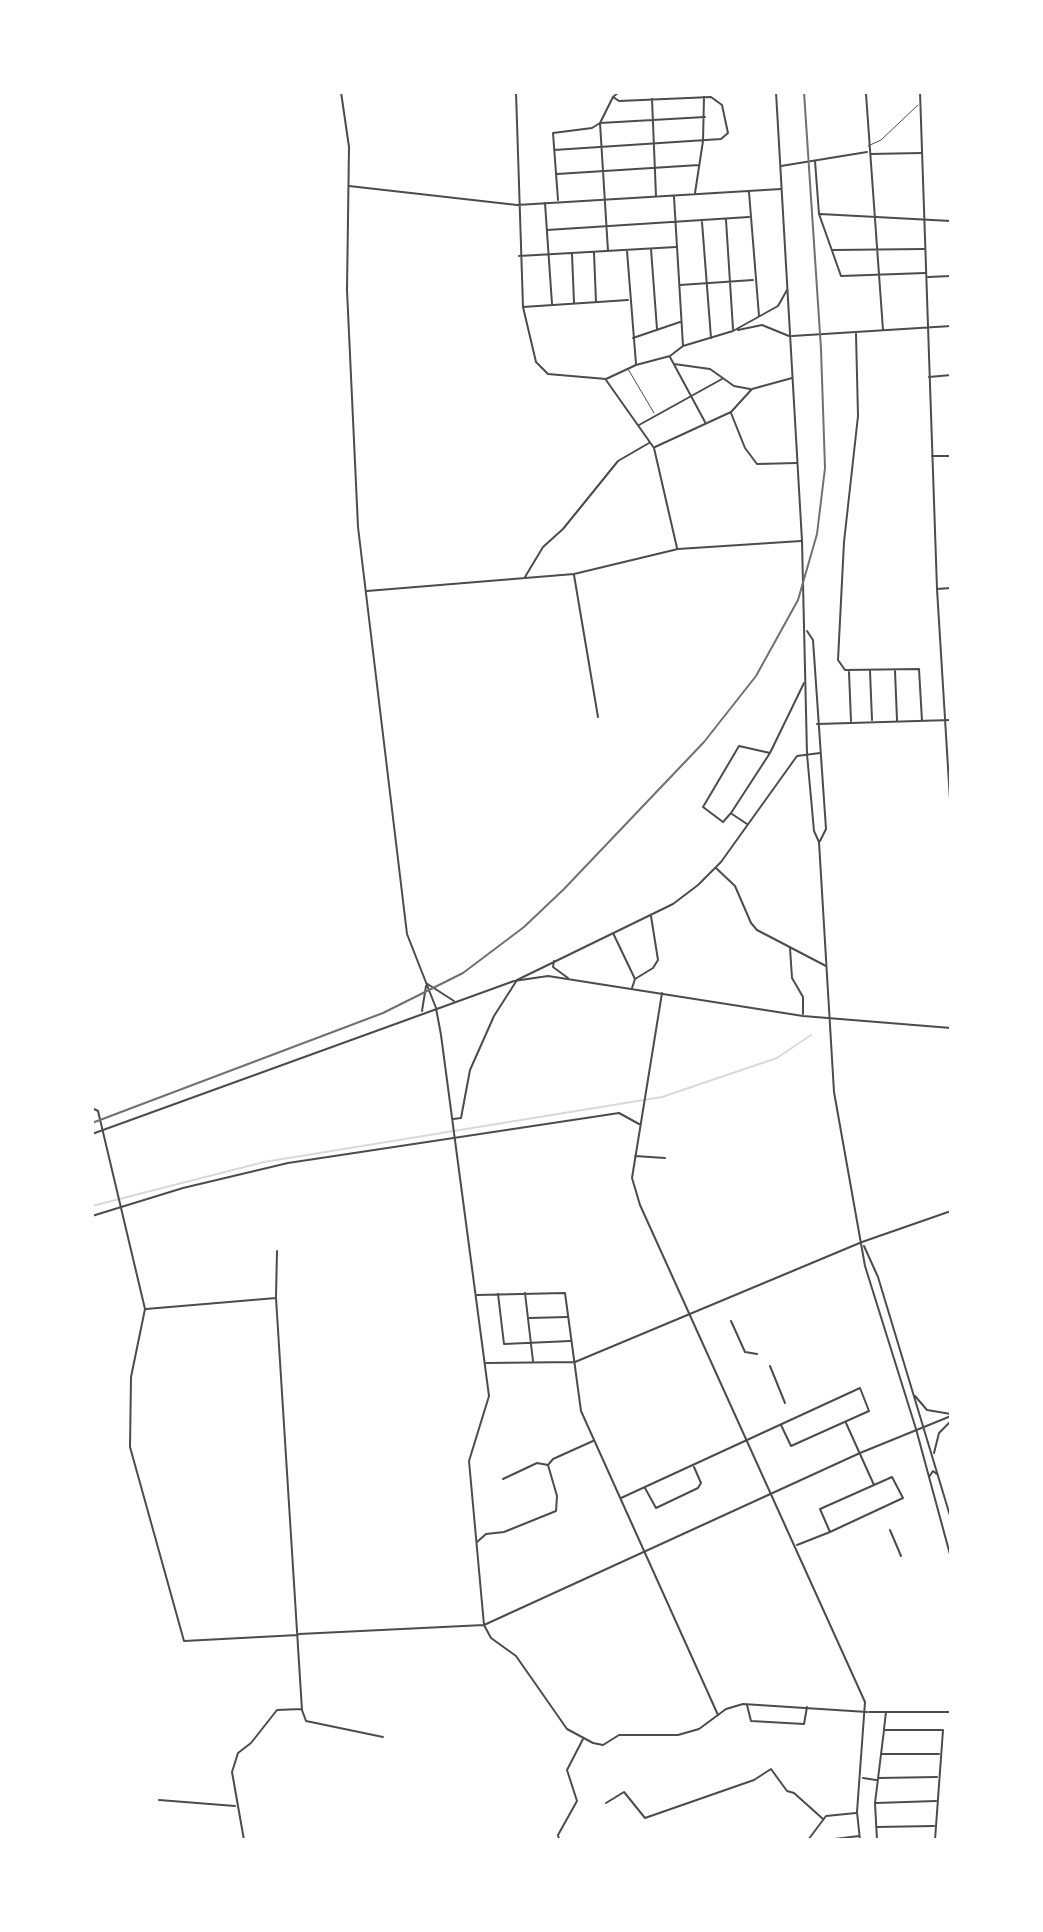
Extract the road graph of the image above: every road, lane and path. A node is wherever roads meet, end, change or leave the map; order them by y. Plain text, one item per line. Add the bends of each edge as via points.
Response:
1 (341, 92) edge
2 (516, 92) edge
3 (619, 92) edge
4 (776, 92) edge
5 (920, 92) edge
6 (680, 94) edge
7 (866, 94) edge
8 (613, 97) junction
9 (704, 97) junction
10 (652, 99) junction
11 (920, 102) junction
12 (705, 117) junction
13 (652, 119) junction
14 (600, 123) junction
15 (703, 141) junction
16 (653, 144) junction
17 (868, 146) junction
18 (602, 147) junction
19 (554, 150) junction
20 (869, 153) junction
21 (922, 153) junction
22 (815, 161) junction
23 (699, 165) junction
24 (781, 166) junction
25 (655, 168) junction
26 (604, 171) junction
27 (555, 174) junction
28 (349, 186) junction
29 (782, 188) junction
30 (749, 191) junction
31 (695, 194) junction
32 (674, 196) junction
33 (657, 197) junction
34 (605, 199) junction
35 (558, 202) junction
36 (545, 203) junction
37 (517, 205) junction
38 (819, 214) junction
39 (749, 217) junction
40 (725, 218) junction
41 (873, 218) junction
42 (702, 221) junction
43 (924, 221) junction
44 (951, 221) edge
45 (675, 222) junction
46 (607, 226) junction
47 (547, 230) junction
48 (676, 247) junction
49 (651, 248) junction
50 (924, 249) junction
51 (627, 250) junction
52 (832, 250) junction
53 (875, 250) junction
54 (608, 251) junction
55 (593, 252) junction
56 (572, 253) junction
57 (549, 255) junction
58 (519, 256) junction
59 (878, 274) junction
60 (926, 275) junction
61 (951, 276) edge
62 (754, 280) junction
63 (730, 282) junction
64 (706, 283) junction
65 (678, 285) junction
66 (787, 286) junction
67 (629, 300) junction
68 (596, 302) junction
69 (574, 303) junction
70 (552, 305) junction
71 (523, 307) junction
72 (759, 316) junction
73 (681, 322) junction
74 (951, 326) edge
75 (928, 328) junction
76 (657, 329) junction
77 (733, 331) junction
78 (883, 331) junction
79 (856, 333) junction
80 (790, 337) junction
81 (632, 338) junction
82 (711, 338) junction
83 (683, 346) junction
84 (670, 356) junction
85 (674, 364) junction
86 (636, 365) junction
87 (628, 369) junction
88 (951, 375) edge
89 (929, 377) junction
90 (792, 378) junction
91 (606, 379) junction
92 (722, 379) junction
93 (752, 389) junction
94 (690, 396) junction
95 (731, 412) junction
96 (655, 415) junction
97 (706, 424) junction
98 (638, 426) junction
99 (649, 443) junction
100 (654, 448) junction
101 (932, 456) junction
102 (951, 456) edge
103 (798, 463) junction
104 (802, 541) junction
105 (678, 549) junction
106 (574, 574) junction
107 (524, 578) junction
108 (951, 588) edge
109 (937, 589) junction
110 (367, 591) junction
111 (806, 630) junction
112 (870, 669) junction
113 (895, 669) junction
114 (847, 670) junction
115 (804, 683) junction
116 (598, 717) dead end
117 (943, 720) junction
118 (951, 720) edge
119 (897, 721) junction
120 (922, 721) junction
121 (872, 722) junction
122 (851, 723) junction
123 (817, 724) junction
124 (770, 753) junction
125 (820, 753) junction
126 (807, 754) junction
127 (731, 813) junction
128 (951, 816) edge
129 (748, 825) junction
130 (819, 842) junction
131 (715, 867) junction
132 (650, 915) junction
133 (612, 932) junction
134 (790, 947) junction
135 (556, 959) junction
136 (827, 967) junction
137 (569, 978) junction
138 (635, 979) junction
139 (517, 980) junction
140 (425, 983) junction
141 (632, 988) junction
142 (662, 993) junction
143 (455, 1001) junction
144 (436, 1008) junction
145 (421, 1013) junction
146 (803, 1016) junction
147 (829, 1019) junction
148 (951, 1028) edge
149 (92, 1108) edge
150 (453, 1121) junction
151 (640, 1125) junction
152 (103, 1130) junction
153 (92, 1134) edge
154 (455, 1137) junction
155 (634, 1156) junction
156 (665, 1158) dead end
157 (120, 1207) junction
158 (951, 1211) edge
159 (92, 1216) edge
160 (862, 1242) junction
161 (277, 1251) dead end
162 (878, 1277) junction
163 (869, 1280) junction
164 (525, 1293) junction
165 (498, 1294) junction
166 (476, 1295) junction
167 (276, 1298) junction
168 (145, 1309) junction
169 (690, 1314) junction
170 (568, 1317) junction
171 (528, 1318) junction
172 (731, 1321) dead end
173 (571, 1341) junction
174 (531, 1342) junction
175 (757, 1354) dead end
176 (575, 1362) junction
177 (485, 1363) junction
178 (534, 1363) junction
179 (770, 1366) dead end
180 (909, 1380) junction
181 (901, 1382) junction
182 (914, 1394) junction
183 (785, 1403) dead end
184 (951, 1415) edge
185 (951, 1421) edge
186 (846, 1422) junction
187 (781, 1425) junction
188 (920, 1427) junction
189 (594, 1441) junction
190 (748, 1442) junction
191 (860, 1453) junction
192 (934, 1458) junction
193 (548, 1465) junction
194 (693, 1466) junction
195 (939, 1476) junction
196 (929, 1477) junction
197 (503, 1479) dead end
198 (874, 1485) junction
199 (645, 1487) junction
200 (771, 1493) junction
201 (619, 1499) junction
202 (951, 1519) edge
203 (890, 1530) dead end
204 (830, 1532) junction
205 (476, 1543) junction
206 (796, 1546) junction
207 (644, 1551) junction
208 (901, 1556) dead end
209 (951, 1558) edge
210 (484, 1625) junction
211 (299, 1634) junction
212 (747, 1704) junction
213 (807, 1707) junction
214 (302, 1708) junction
215 (867, 1712) junction
216 (886, 1712) junction
217 (951, 1712) edge
218 (718, 1715) junction
219 (884, 1730) junction
220 (383, 1737) dead end
221 (584, 1738) junction
222 (881, 1754) junction
223 (941, 1754) junction
224 (938, 1777) junction
225 (861, 1778) junction
226 (878, 1779) junction
227 (159, 1800) dead end
228 (936, 1801) junction
229 (606, 1803) dead end
230 (875, 1803) junction
231 (236, 1806) junction
232 (857, 1812) junction
233 (823, 1819) junction
234 (935, 1826) junction
235 (876, 1827) junction
236 (860, 1838) edge
237 (244, 1840) edge
238 (559, 1840) edge
239 (808, 1840) edge
240 (826, 1840) edge
241 (877, 1840) edge
242 (935, 1840) edge

1 - 28 street
2 - 37 street
3 - 8 street
4 - 24 street
5 - 11 street
6 - 9 street
6 - 10 street
7 - 17 street
8 - 10 street
8 - 14 street
9 - 12 street
9 - 15 street via 722,105 728,133
10 - 13 street
11 - 17 lane
11 - 21 street
12 - 13 street
12 - 15 street
13 - 14 street
13 - 16 street
14 - 18 street
14 - 19 street via 553,133
15 - 16 street
15 - 23 street
16 - 18 street
16 - 25 street
17 - 20 street
18 - 19 street
18 - 26 street
19 - 27 street
20 - 21 street
20 - 22 street
20 - 41 street
21 - 43 street
22 - 24 street
22 - 38 street
23 - 25 street
23 - 31 street
24 - 29 street
25 - 26 street
25 - 33 street
26 - 27 street
26 - 34 street
27 - 35 street
28 - 37 street
28 - 110 street via 347,290 358,527
29 - 30 street
29 - 66 street
30 - 31 street
30 - 39 street
31 - 32 street
32 - 33 street
32 - 45 street
33 - 34 street
34 - 35 street
34 - 46 street
35 - 36 street
36 - 37 street
36 - 47 street
37 - 58 street
38 - 41 street
38 - 52 street
39 - 40 street
39 - 62 street
40 - 42 street
40 - 63 street
41 - 43 street
41 - 53 street
42 - 45 street
42 - 64 street
43 - 44 street
43 - 50 street
45 - 46 street
45 - 48 street
46 - 47 street
46 - 54 street
47 - 57 street
48 - 49 street
48 - 65 street
49 - 51 street
49 - 76 street
50 - 53 street
50 - 60 street
51 - 54 street
51 - 67 street
52 - 53 street
52 - 59 street via 841,276
53 - 59 street
54 - 55 street
55 - 56 street
55 - 68 street
56 - 57 street
56 - 69 street
57 - 58 street
57 - 70 street
58 - 71 street
59 - 60 street
59 - 78 street
60 - 61 street
60 - 75 street
62 - 63 street
62 - 72 street
63 - 64 street
63 - 77 street
64 - 65 street
64 - 82 street
65 - 73 street
66 - 72 street via 782,302
66 - 80 street
67 - 68 street
67 - 81 street
68 - 69 street
69 - 70 street
70 - 71 street
71 - 91 street via 541,369 558,377
72 - 77 street
73 - 76 street
73 - 83 street
74 - 75 street
75 - 78 street
75 - 89 street
76 - 81 street
77 - 80 street via 762,325
77 - 82 street
78 - 79 street
79 - 80 street
79 - 114 street via 858,416 838,660
80 - 90 street
81 - 86 street
82 - 83 street
83 - 84 street
84 - 85 street
84 - 86 street
85 - 92 street via 710,369
85 - 94 street
86 - 87 street
87 - 91 street
87 - 96 lane
88 - 89 street
89 - 101 street
90 - 93 street
90 - 103 street
91 - 98 street
92 - 93 street via 742,390
92 - 94 street
93 - 95 street
94 - 96 street
94 - 97 street
95 - 97 street
95 - 103 street via 757,464
96 - 98 street
97 - 100 street
98 - 99 street
99 - 100 street
99 - 107 street via 618,461 543,547
100 - 105 street
101 - 102 street
101 - 109 street
103 - 104 street
104 - 105 street
104 - 111 street
105 - 106 street
106 - 107 street
106 - 116 street
107 - 110 street
108 - 109 street
109 - 117 street
110 - 140 street via 407,934
111 - 115 street
111 - 123 street via 813,640
112 - 113 street
112 - 114 street
112 - 121 street
113 - 119 street
113 - 120 street via 919,669
114 - 122 street
115 - 124 street
115 - 126 street
117 - 118 street
117 - 120 street
117 - 128 street
119 - 120 street
119 - 121 street
121 - 122 street
122 - 123 street
123 - 125 street
124 - 127 street
124 - 127 street via 739,746 703,803 723,822
125 - 126 street
125 - 130 street via 826,829
126 - 129 street via 797,756
126 - 130 street
127 - 129 street
129 - 131 street
130 - 136 street
131 - 132 street via 692,890
131 - 134 street via 735,886 751,923
132 - 133 street
132 - 138 street via 658,960
133 - 135 street
133 - 138 street
134 - 136 street
134 - 146 street
135 - 137 street via 553,967
135 - 139 street
136 - 147 street
137 - 139 street
137 - 141 street
138 - 141 street
139 - 143 street
139 - 150 street via 494,1016 470,1070 461,1118
140 - 143 street
140 - 144 street
140 - 145 street
141 - 142 street
142 - 146 street
142 - 151 street
143 - 144 street
144 - 145 street
144 - 150 street
145 - 152 street
146 - 147 street
147 - 148 street
147 - 160 street via 840,1142
149 - 152 street via 98,1111
150 - 154 street
151 - 154 street via 619,1113
151 - 155 street
152 - 153 street
152 - 157 street
154 - 157 street via 267,1167
154 - 166 street
155 - 156 street
155 - 169 street via 632,1178 640,1205
157 - 159 street
157 - 168 street
158 - 160 street
160 - 162 street
160 - 163 street
160 - 169 street
161 - 167 street
162 - 163 street
162 - 180 street
163 - 181 street
164 - 165 street
164 - 170 street via 565,1293
164 - 171 street
165 - 166 street
165 - 174 street via 504,1344
166 - 177 street
167 - 168 street
167 - 211 street
168 - 211 street via 131,1377 130,1447 184,1641
169 - 176 street
169 - 190 street
170 - 171 street
170 - 173 street
171 - 174 street
172 - 175 street via 745,1352
173 - 174 street
173 - 176 street
174 - 178 street
176 - 178 street
176 - 189 street via 581,1411
177 - 178 street
177 - 205 street via 489,1396 469,1461
179 - 183 street
180 - 181 street via 906,1385
180 - 182 street
181 - 188 street
182 - 184 street via 927,1410
182 - 188 street
184 - 188 street
185 - 192 street via 935,1441
186 - 187 street via 791,1446
186 - 187 street via 869,1411 860,1388
186 - 191 street
187 - 190 street
188 - 191 street
188 - 192 street
188 - 196 street
189 - 193 street
189 - 201 street
190 - 194 street
190 - 200 street
191 - 198 street
191 - 200 street
192 - 195 street
193 - 197 street via 537,1463
193 - 205 street via 556,1511 486,1534
194 - 199 street
194 - 199 street via 701,1483 698,1488 656,1508
195 - 196 street via 933,1471
195 - 202 street
196 - 209 street
198 - 204 street via 820,1509
198 - 204 street via 892,1477 903,1498
199 - 201 street
200 - 206 street
200 - 207 street
201 - 207 street
203 - 208 street
204 - 206 street
205 - 210 street
206 - 215 street
207 - 210 street
207 - 218 street
210 - 211 street
210 - 221 street via 491,1638 516,1656 567,1729
211 - 214 street
212 - 213 street
212 - 213 street via 751,1721 804,1724
212 - 218 street
213 - 215 street
214 - 220 street via 306,1721
214 - 231 street via 277,1710 238,1753 232,1772
215 - 216 street
215 - 225 street
216 - 217 street
216 - 219 street
218 - 221 street via 699,1729 678,1735 619,1735 603,1745
219 - 222 street
219 - 223 street via 943,1730
221 - 238 street via 567,1770 577,1801
222 - 223 street
222 - 226 street
223 - 224 street
224 - 226 street
224 - 228 street
225 - 226 street
225 - 232 street
226 - 230 street
227 - 231 street
228 - 230 street
228 - 234 street
229 - 233 street via 624,1792 645,1818 754,1780 771,1769 787,1791
230 - 235 street
231 - 237 street
232 - 233 street
232 - 236 street
233 - 239 street
234 - 235 street
234 - 242 street
235 - 241 street
236 - 240 street

